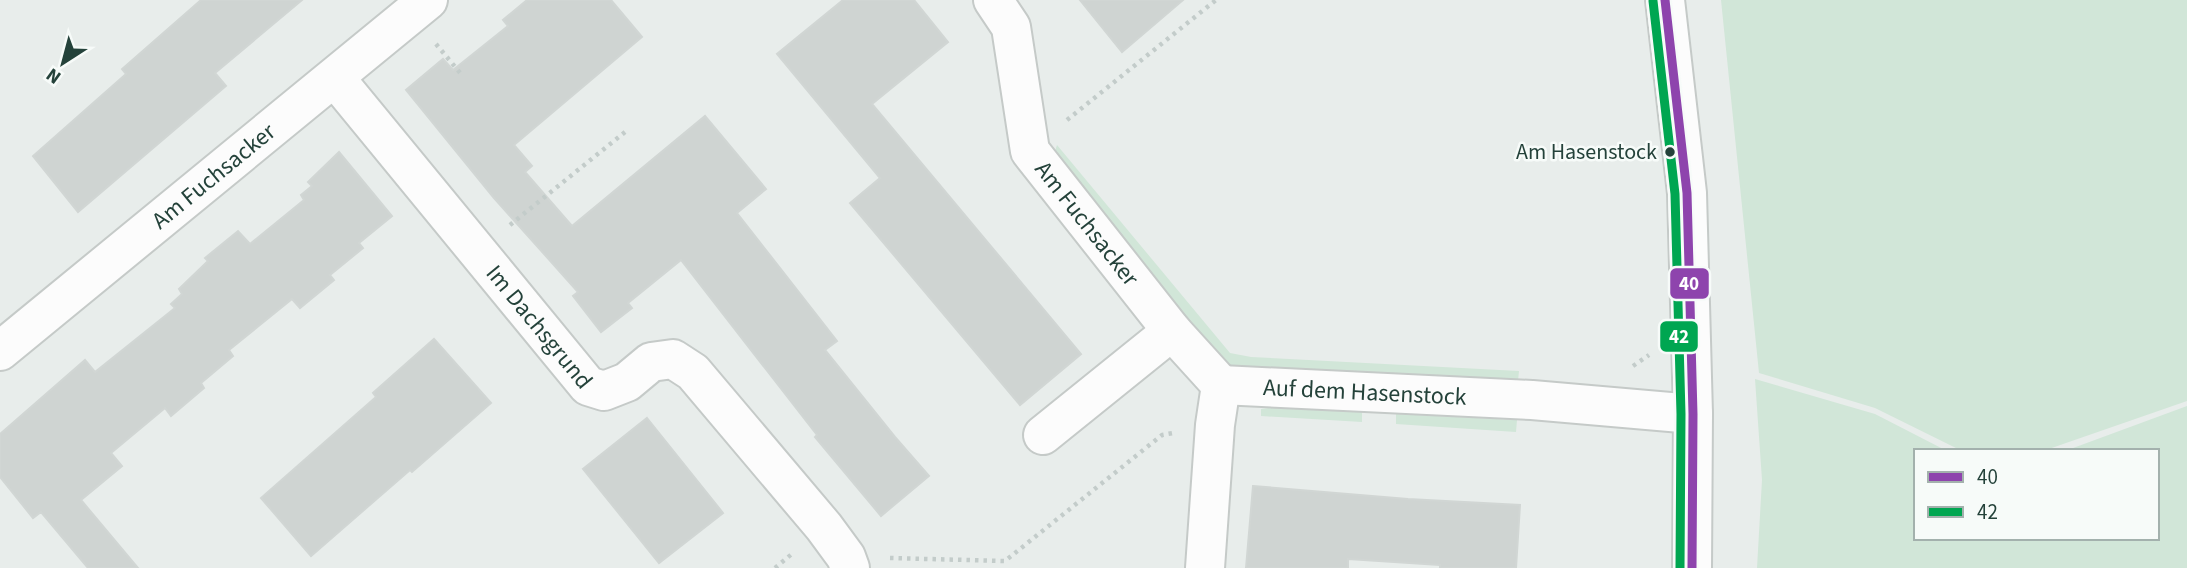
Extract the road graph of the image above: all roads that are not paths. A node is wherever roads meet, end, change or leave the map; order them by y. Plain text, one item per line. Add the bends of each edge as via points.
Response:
1 (428, 0) edge
2 (993, 0) edge
3 (1665, 0) edge
4 (335, 78) junction
5 (1172, 331) junction
6 (0, 351) edge
7 (1221, 385) junction
8 (1693, 414) junction
9 (1043, 435) dead end
10 (848, 563) edge
11 (1205, 568) edge
12 (1692, 568) edge

1 - 4 street, Am Fuchsacker
2 - 5 street, Am Fuchsacker via 1011,27 1030,151
3 - 8 street via 1687,193
4 - 6 street, Am Fuchsacker
4 - 10 street, Im Dachsgrund via 588,386 604,391 626,382 651,362 673,359 693,372
5 - 7 street, Am Fuchsacker
5 - 9 street
7 - 8 street, Auf dem Hasenstock via 1532,400
7 - 11 street
8 - 12 street

